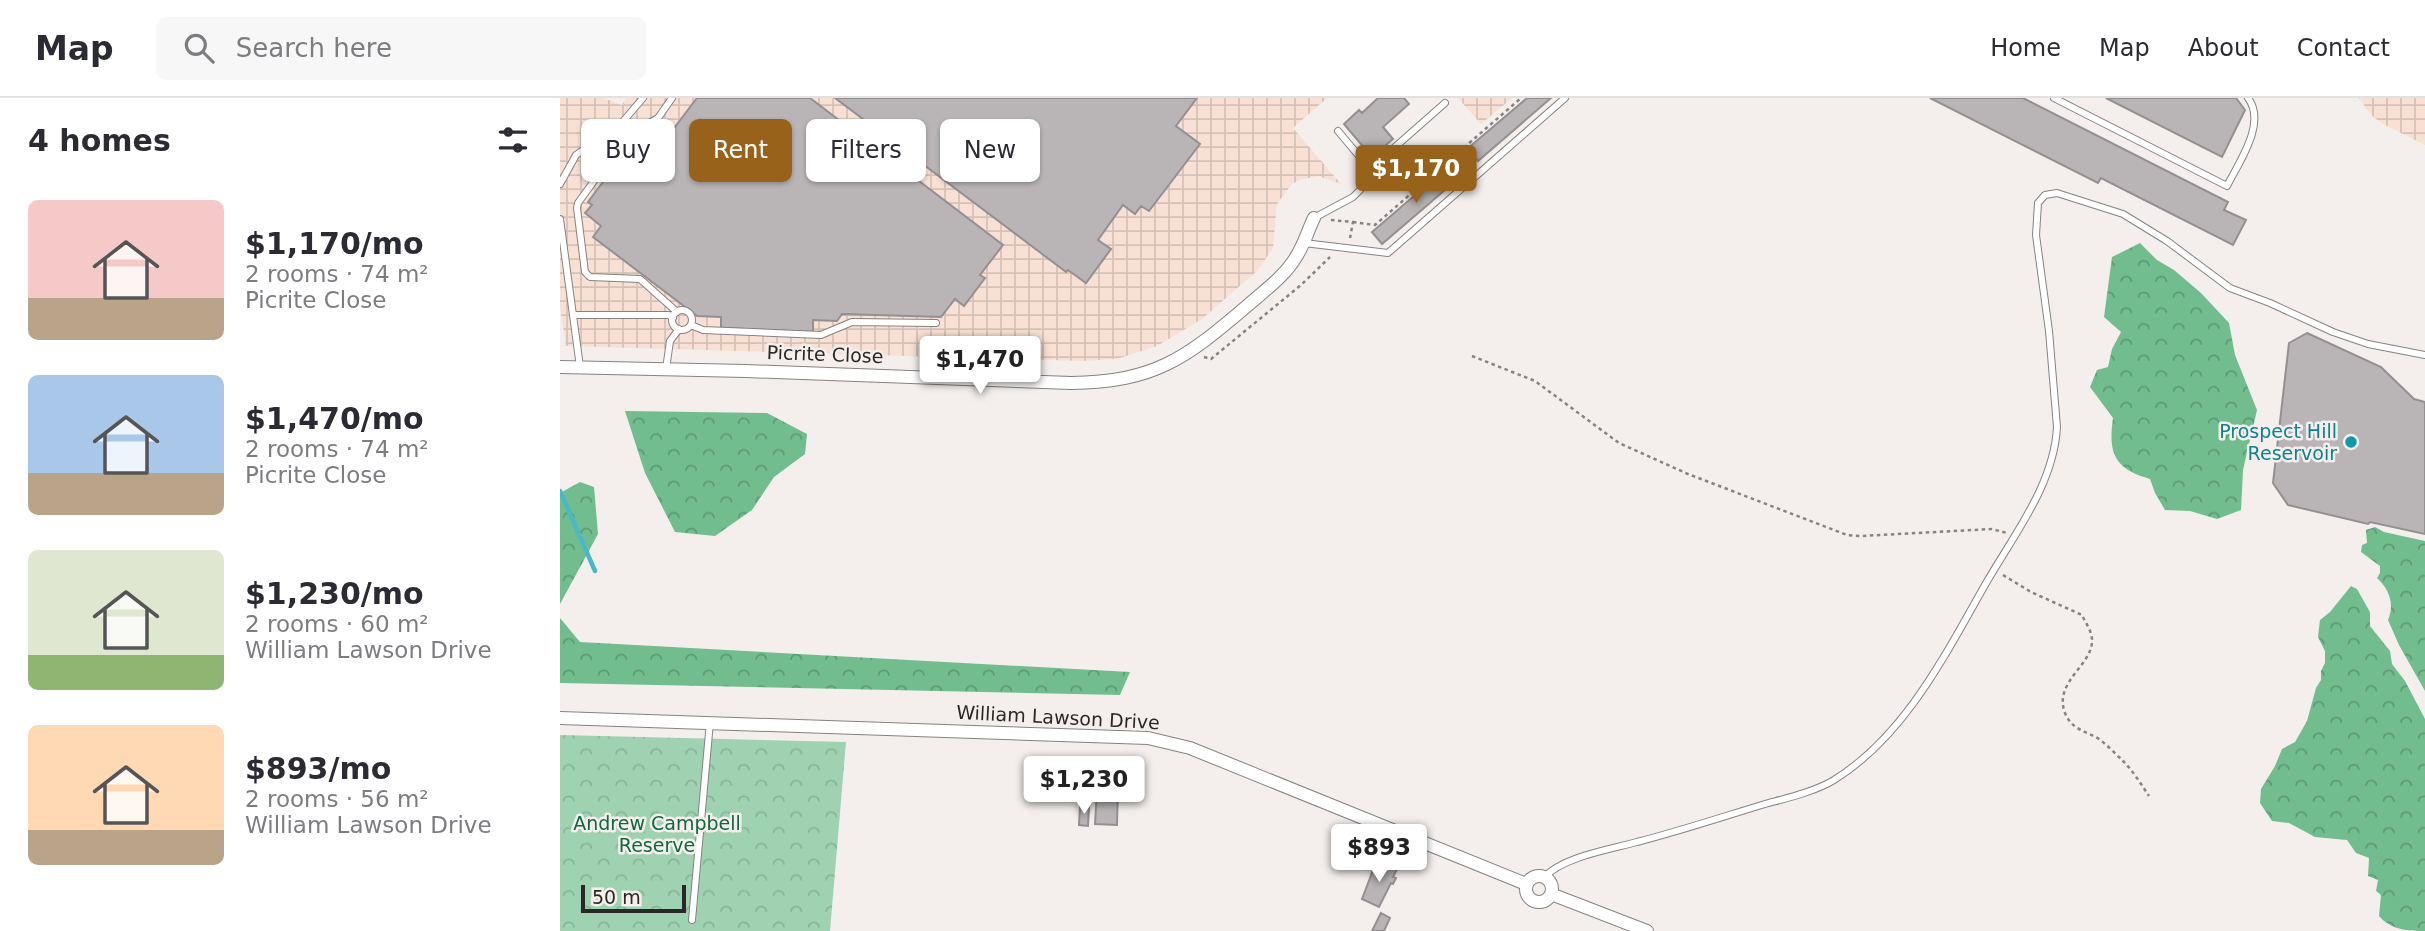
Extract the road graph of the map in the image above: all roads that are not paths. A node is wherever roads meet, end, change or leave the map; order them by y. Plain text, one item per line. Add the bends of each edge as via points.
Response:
1 (643, 98) edge
2 (672, 98) edge
3 (1565, 98) edge
4 (2054, 98) edge
5 (2248, 98) edge
6 (1444, 103) dead end
7 (1338, 131) dead end
8 (1370, 169) junction
9 (560, 184) edge
10 (1314, 218) joint
11 (560, 219) edge
12 (1303, 243) junction
13 (573, 315) junction
14 (675, 315) junction
15 (936, 323) dead end
16 (691, 325) junction
17 (679, 329) junction
18 (2425, 355) edge
19 (560, 367) edge
20 (580, 367) junction
21 (666, 369) junction
22 (560, 718) edge
23 (710, 722) junction
24 (1545, 877) junction
25 (1526, 884) junction
26 (1551, 894) junction
27 (692, 920) dead end
28 (1647, 931) edge

1 - 9 lane via 620,125 576,155
2 - 14 lane via 658,118 622,141 577,208 590,277 640,279
3 - 12 lane via 1388,253
4 - 5 lane via 2227,186 2251,136 2255,119
6 - 8 lane
7 - 8 lane
8 - 10 lane via 1370,180 1353,197
10 - 12 street, Picrite Close
11 - 13 lane
12 - 21 street, Picrite Close via 1275,282 1190,353 1156,370 1103,383
13 - 14 lane
13 - 20 lane
14 - 16 lane via 684,310 689,313
14 - 17 lane via 674,325
15 - 16 lane via 852,322 821,335 703,330
16 - 17 lane
17 - 21 lane via 670,341
18 - 24 lane via 2333,332 2230,288 2123,214 2057,193 2045,195 2038,203 2036,235 2057,427 2050,466 2036,499 1902,717 1880,744 1833,781 1691,828 1587,856 1553,868
19 - 20 street, Picrite Close
20 - 21 street, Picrite Close
22 - 23 street, William Lawson Drive
23 - 25 street, William Lawson Drive via 1148,737 1190,748
23 - 27 lane
24 - 25 street via 1536,876
24 - 26 street via 1552,886
25 - 26 street, William Lawson Drive via 1526,893 1536,902
26 - 28 street, William Lawson Drive

